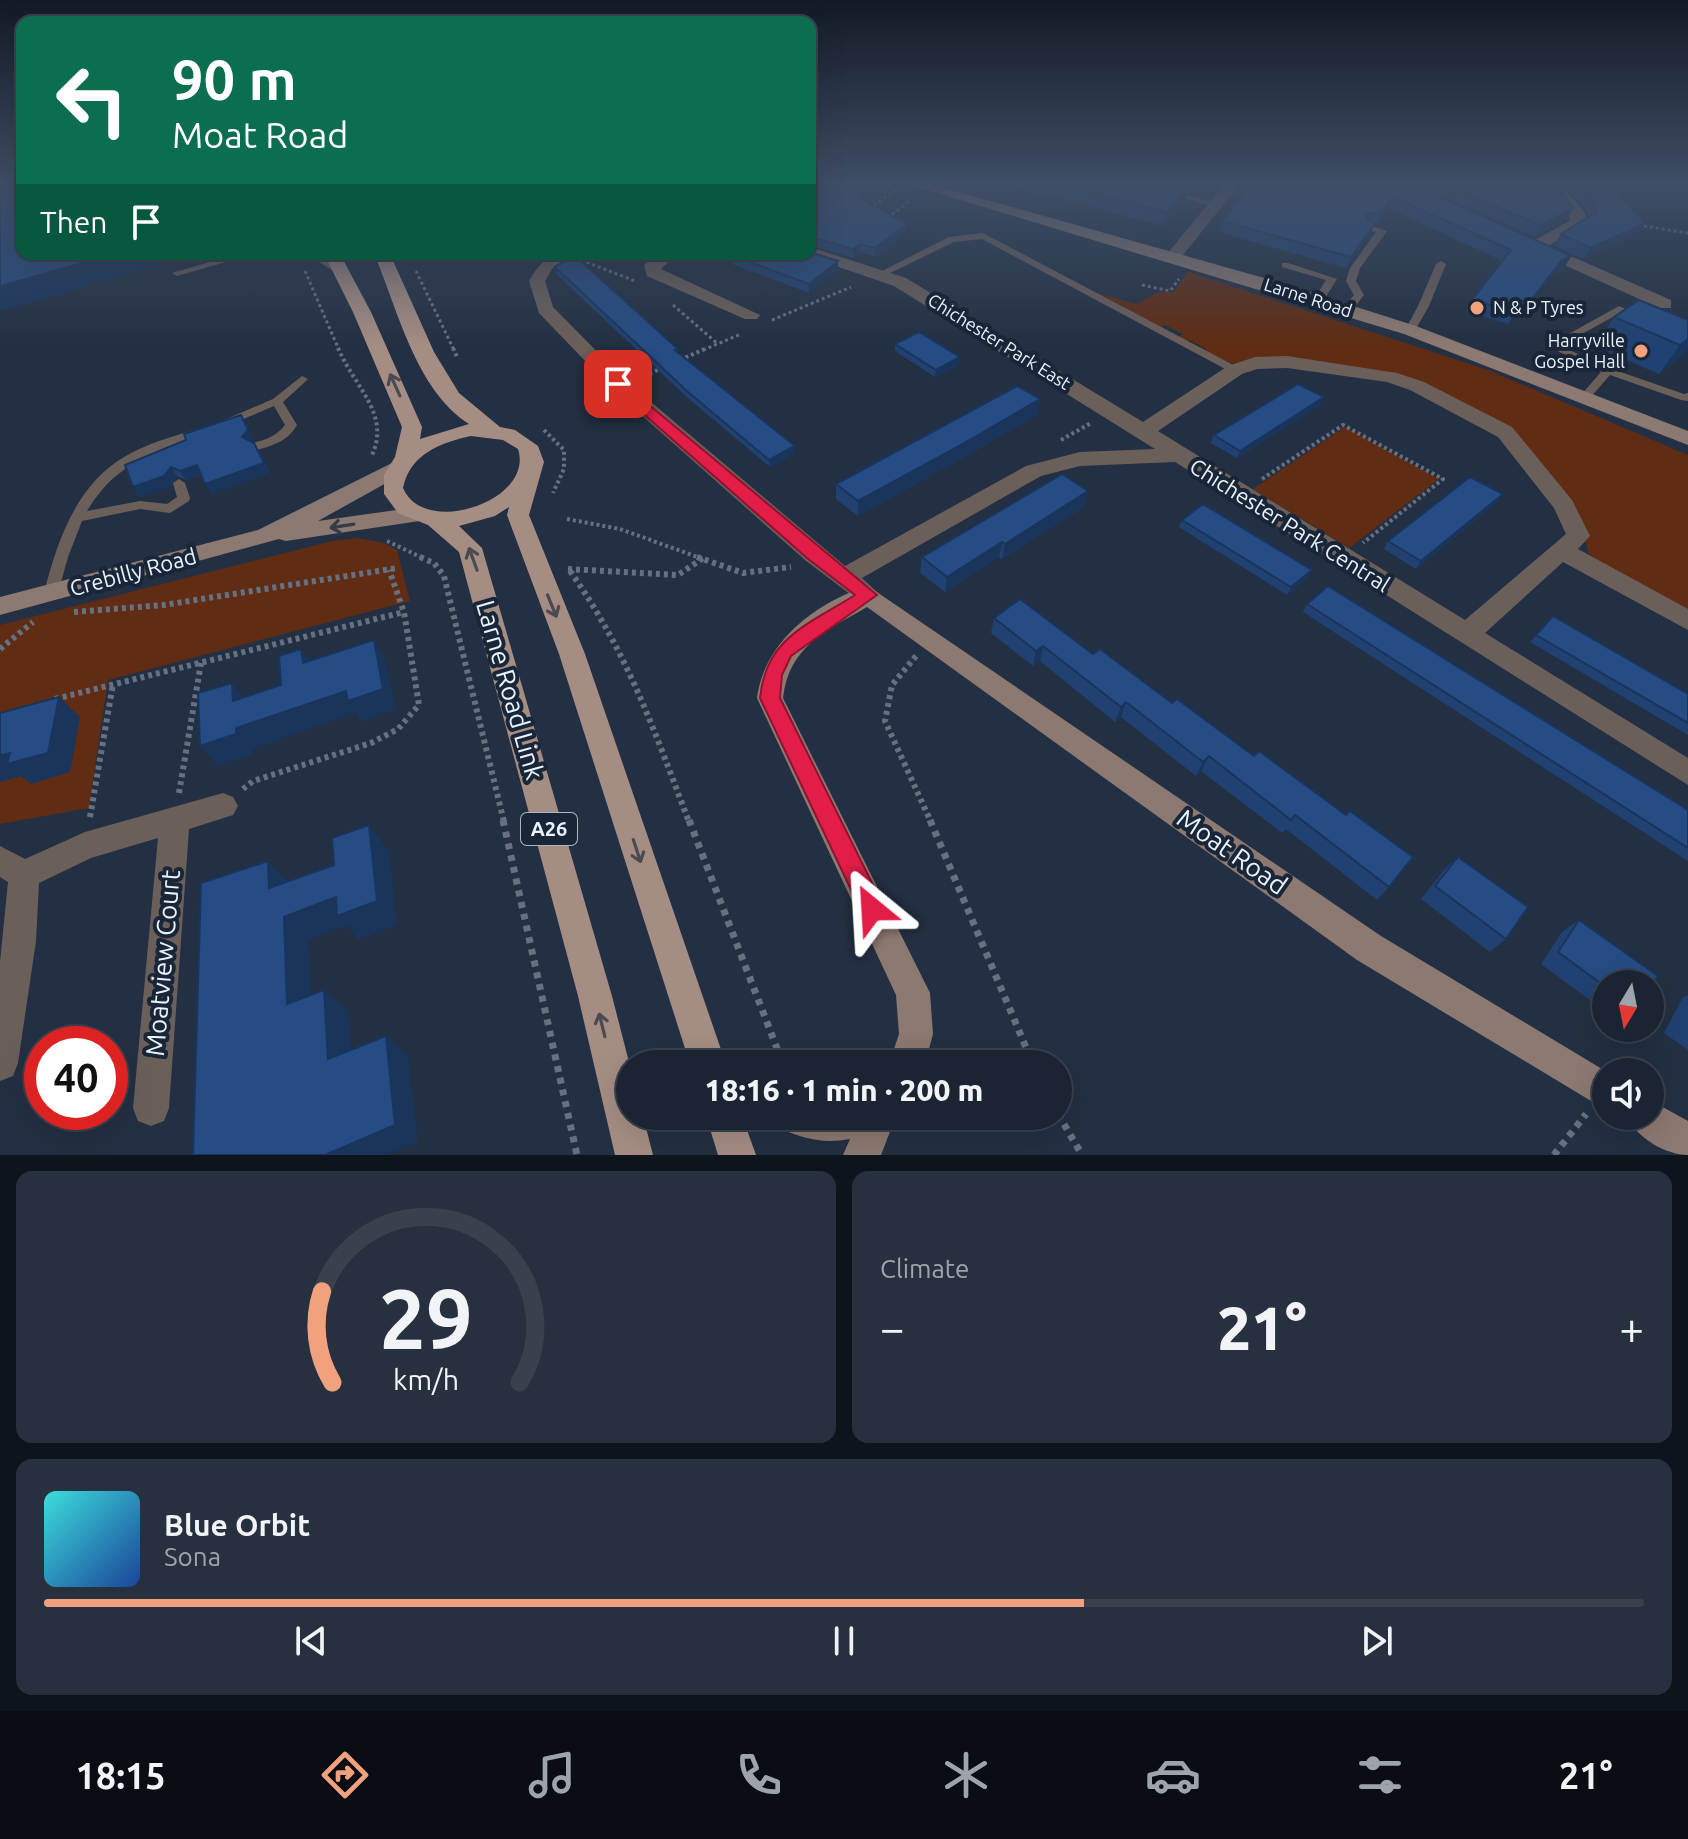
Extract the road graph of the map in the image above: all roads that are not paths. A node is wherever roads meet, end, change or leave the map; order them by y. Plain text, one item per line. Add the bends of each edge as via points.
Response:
1 (953, 239) edge
2 (991, 239) edge
3 (1109, 239) edge
4 (1187, 239) edge
5 (1376, 239) edge
6 (1541, 239) edge
7 (816, 254) edge
8 (1173, 257) junction
9 (192, 260) dead end
10 (226, 260) edge
11 (321, 260) edge
12 (335, 260) edge
13 (385, 260) edge
14 (554, 260) edge
15 (660, 260) edge
16 (1441, 264) dead end
17 (1285, 265) dead end
18 (342, 273) junction
19 (881, 274) junction
20 (1087, 274) dead end
21 (1078, 286) junction
22 (1318, 301) junction
23 (1665, 304) dead end
24 (1347, 310) junction
25 (751, 315) dead end
26 (1647, 320) edge
27 (1410, 330) junction
28 (1235, 370) junction
29 (1608, 371) junction
30 (302, 379) dead end
31 (1586, 396) junction
32 (1688, 396) edge
33 (277, 401) junction
34 (492, 430) junction
35 (1142, 432) junction
36 (1688, 438) edge
37 (257, 446) edge
38 (1177, 455) junction
39 (402, 463) junction
40 (529, 479) junction
41 (179, 483) edge
42 (77, 517) junction
43 (426, 517) junction
44 (265, 536) junction
45 (1562, 551) junction
46 (856, 586) junction
47 (47, 604) junction
48 (7, 614) edge
49 (1688, 620) edge
50 (1465, 635) junction
51 (1688, 773) edge
52 (223, 806) road end
53 (175, 818) junction
54 (12, 867) edge
55 (705, 1050) edge
56 (911, 1050) edge
57 (0, 1063) edge
58 (1592, 1084) edge
59 (151, 1108) dead end
60 (1664, 1127) edge
61 (729, 1130) edge
62 (872, 1130) edge
63 (1688, 1142) edge
64 (634, 1155) edge
65 (737, 1155) edge
66 (862, 1155) edge

1 - 19 lane
2 - 21 lane
3 - 8 street, Larne Road
4 - 8 street
5 - 24 lane via 1355,268 1351,281 1359,295
6 - 23 street via 1528,243
7 - 19 street, Chichester Park East
8 - 22 street, Larne Road
9 - 10 lane via 177,273
11 - 18 lane
12 - 18 main road, A26
13 - 34 main road via 446,393
14 - 46 street, Moat Road via 537,281 545,309 618,384
15 - 25 street via 652,265 653,272
16 - 27 lane via 1423,313
17 - 22 lane via 1332,279
39 -> 18 main road, A26 via 412,427
19 - 35 street, Chichester Park East via 973,325
20 - 21 lane
21 - 28 lane
22 - 24 street, Larne Road
24 - 27 street, Larne Road
26 - 29 lane via 1619,309 1552,346
27 - 31 street, Larne Road
28 - 35 street
28 - 45 street via 1278,362 1383,376 1417,386 1496,426 1520,448 1571,516 1578,536
29 - 31 lane
29 - 32 lane
30 - 33 lane
31 - 36 street, Larne Road
33 - 37 lane via 291,425 281,437
33 - 42 lane via 121,464
34 - 39 main road via 449,434 428,442
34 - 40 main road via 524,441 534,465
35 - 38 street, Chichester Park East
38 - 46 street, Chichester Park Central via 1080,459 1034,471
38 - 50 street, Chichester Park Central
39 - 43 main road, A26 via 393,478 395,499
39 - 44 street, Crebilly Road via 336,503
40 - 43 main road via 518,492 480,513
40 -> 55 main road via 518,515 572,654
41 - 42 lane via 184,498 170,509 140,505
42 - 47 lane
43 -> 44 street, Crebilly Road
64 -> 43 main road, Larne Road Link / A26 via 470,548
44 - 47 street, Crebilly Road
45 - 49 street
45 - 50 street
46 - 56 street via 784,651 772,675 770,698 913,993 916,1034
46 - 58 street, Moat Road via 1369,948
47 - 48 street, Crebilly Road
50 - 51 street, Chichester Park Central
52 - 53 street
53 - 54 street
53 - 59 street, Moatview Court
54 - 57 street via 20,941
60 - 63 street
61 - 65 main road
62 - 66 street

